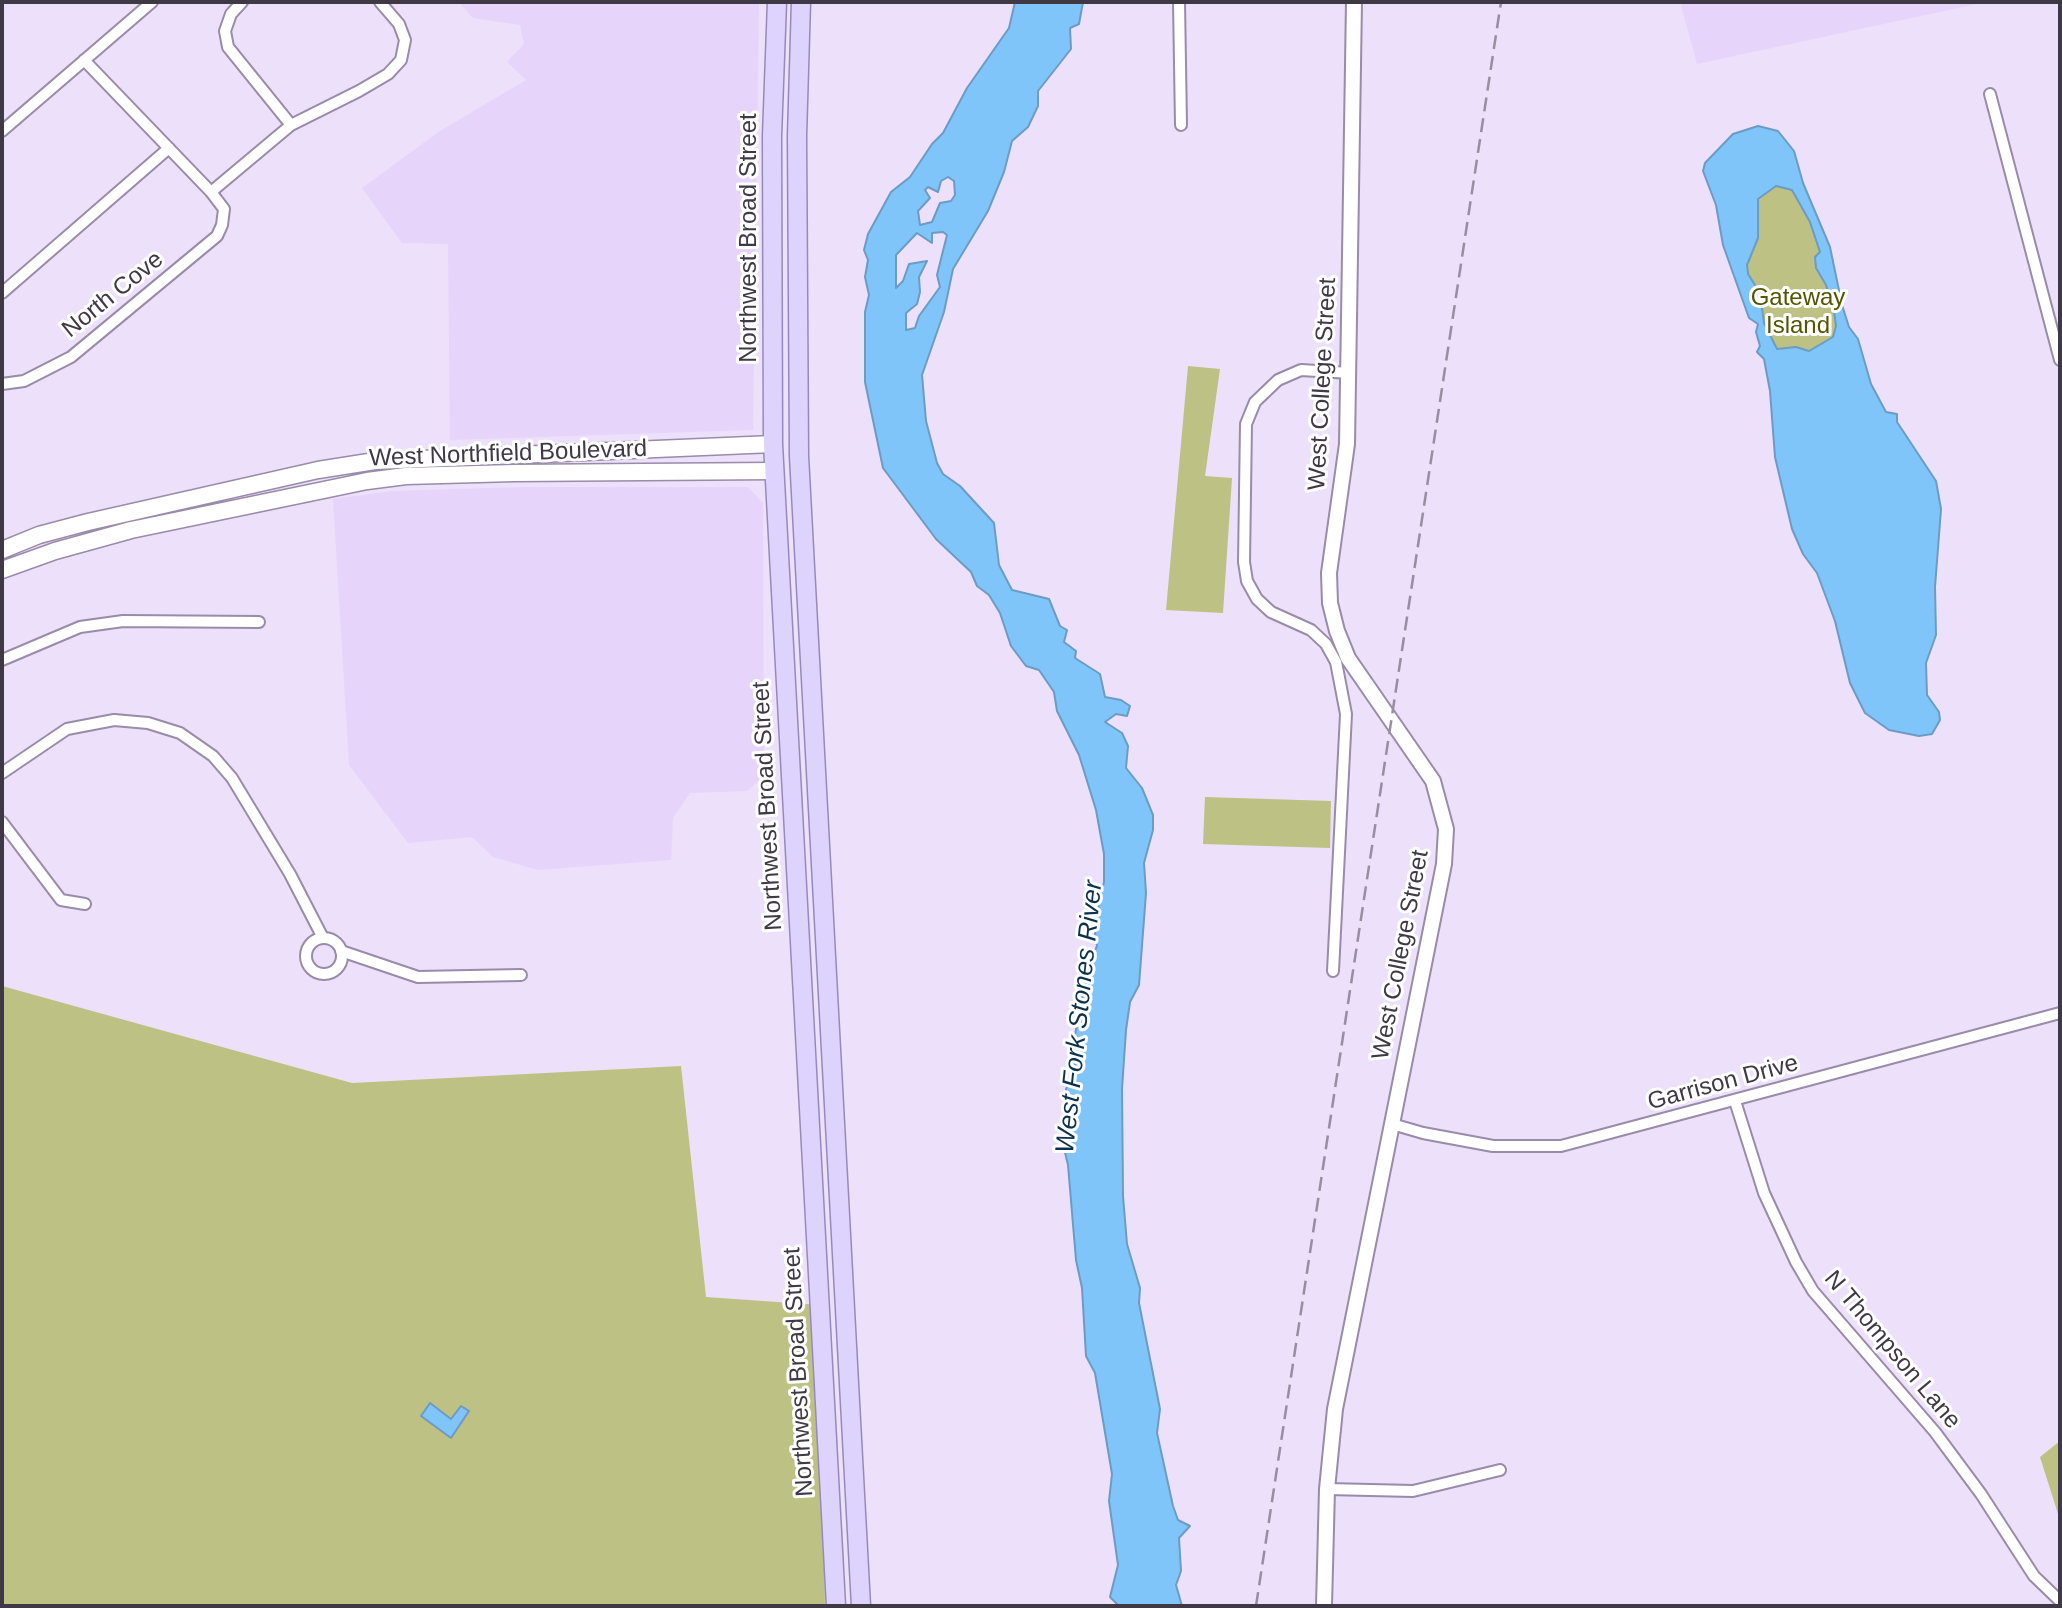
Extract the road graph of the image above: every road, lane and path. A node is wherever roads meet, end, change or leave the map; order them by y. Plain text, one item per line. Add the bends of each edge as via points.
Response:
1 (152, 2) edge
2 (242, 2) edge
3 (380, 2) edge
4 (777, 2) edge
5 (800, 2) edge
6 (1179, 2) edge
7 (1354, 2) edge
8 (84, 60) junction
9 (1990, 94) dead end
10 (291, 125) junction
11 (1181, 125) dead end
12 (2, 131) edge
13 (772, 136) junction
14 (797, 136) junction
15 (169, 148) junction
16 (211, 192) junction
17 (2, 293) edge
18 (2060, 360) edge
19 (1350, 373) junction
20 (2, 384) edge
21 (773, 444) junction
22 (799, 456) junction
23 (775, 471) junction
24 (111, 516) junction
25 (116, 535) junction
26 (2, 550) edge
27 (2, 570) edge
28 (259, 622) dead end
29 (2, 660) edge
30 (814, 733) junction
31 (789, 734) junction
32 (2, 773) edge
33 (2, 822) edge
34 (794, 830) junction
35 (819, 830) junction
36 (85, 904) dead end
37 (323, 938) junction
38 (341, 951) junction
39 (826, 958) junction
40 (801, 960) junction
41 (1333, 971) dead end
42 (521, 975) dead end
43 (2060, 1013) edge
44 (1735, 1101) junction
45 (1392, 1124) junction
46 (845, 1303) junction
47 (820, 1305) junction
48 (852, 1442) junction
49 (827, 1443) junction
50 (1500, 1470) dead end
51 (1327, 1489) junction
52 (2060, 1601) edge
53 (836, 1606) edge
54 (861, 1606) edge
55 (1324, 1606) edge

1 - 8 street
2 - 10 street via 231,14 225,32 228,47
3 - 10 street via 399,24 405,40 401,60 388,74
4 - 13 main road, Northwest Broad Street
5 - 14 main road, Northwest Broad Street
6 - 11 street
7 - 19 street, West College Street
8 - 12 street
8 - 15 street
9 - 18 street
10 - 16 street
13 - 14 main road
13 - 21 main road, Northwest Broad Street
14 - 22 main road, Northwest Broad Street
15 - 16 street
15 - 17 street
16 - 20 street, North Cove via 224,209 217,236 71,357 24,382
19 - 41 street via 1301,370 1278,380 1255,402 1246,424 1247,581 1271,612 1311,630 1326,644 1336,662 1346,714
19 - 45 street, West College Street via 1347,444 1329,572 1330,603 1348,658 1433,781 1446,829 1444,864
21 - 22 main road
21 - 23 main road, Northwest Broad Street
21 - 24 main road, West Northfield Boulevard via 375,461
22 - 23 main road
22 - 30 main road, Northwest Broad Street
23 - 25 main road, West Northfield Boulevard via 406,476 344,485
23 - 31 main road, Northwest Broad Street
24 - 25 main road
24 - 26 main road, West Northfield Boulevard
25 - 27 main road, West Northfield Boulevard
28 - 29 street via 123,621 80,627
30 - 31 main road
30 - 35 main road, Northwest Broad Street
31 - 34 main road, Northwest Broad Street
32 - 37 street via 67,729 114,720 148,723 180,733 213,756 232,778
33 - 36 street via 61,900
34 - 35 main road
34 - 40 main road, Northwest Broad Street
35 - 39 main road, Northwest Broad Street
37 - 38 street via 335,941
37 - 38 street via 306,951 307,963 315,972 333,972 341,963
38 - 42 street via 418,977
39 - 40 main road
39 - 46 main road, Northwest Broad Street
40 - 47 main road, Northwest Broad Street
43 - 44 street, Garrison Drive
44 - 45 street, Garrison Drive via 1561,1146 1493,1146
44 - 52 street, N Thompson Lane via 1764,1193 1813,1291 1935,1432 2034,1576
45 - 51 street, West College Street via 1335,1409
46 - 47 main road
46 - 48 main road, Northwest Broad Street
47 - 49 main road, Northwest Broad Street
48 - 49 main road
48 - 54 main road, Northwest Broad Street
49 - 53 main road, Northwest Broad Street
50 - 51 street via 1413,1492
51 - 55 street, West College Street

